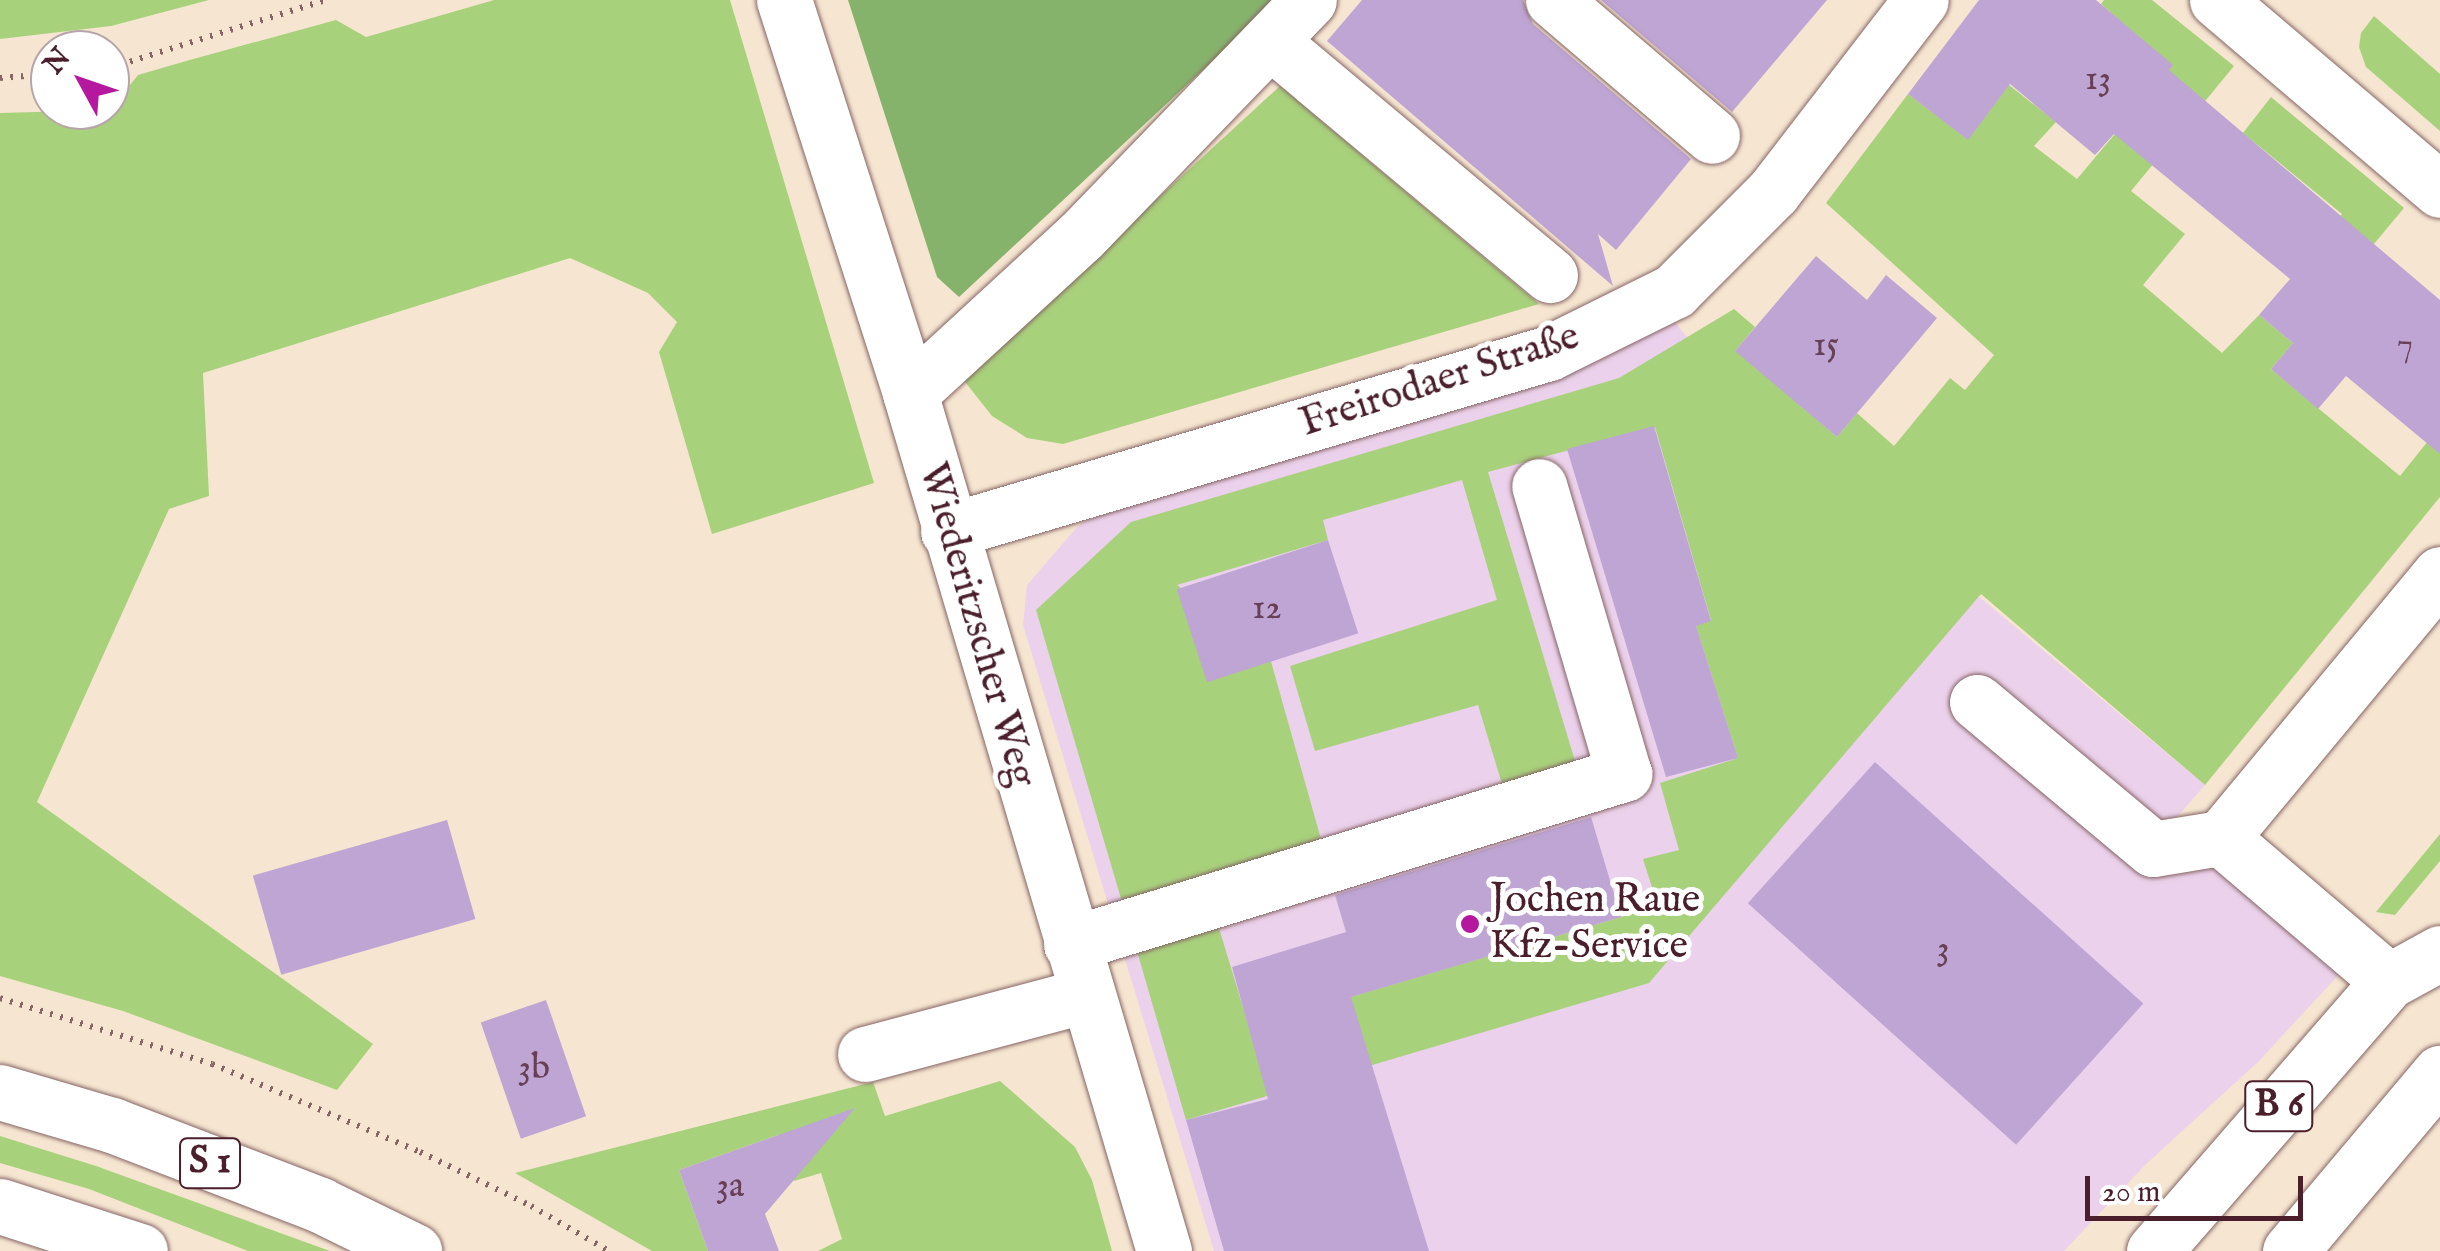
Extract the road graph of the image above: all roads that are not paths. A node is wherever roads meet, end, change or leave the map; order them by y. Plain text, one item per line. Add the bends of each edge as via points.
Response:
1 (784, 0) edge
2 (1310, 0) edge
3 (1553, 0) edge
4 (1921, 0) edge
5 (2217, 0) edge
6 (1270, 41) junction
7 (1712, 136) dead end
8 (2440, 190) edge
9 (1550, 275) dead end
10 (910, 393) junction
11 (1539, 486) dead end
12 (948, 531) junction
13 (2440, 574) edge
14 (1977, 702) dead end
15 (2221, 838) junction
16 (2440, 953) edge
17 (1078, 970) junction
18 (2389, 981) junction
19 (865, 1054) dead end
20 (2440, 1073) edge
21 (0, 1092) edge
22 (0, 1206) edge
23 (140, 1251) edge
24 (414, 1251) edge
25 (1164, 1251) edge
26 (2154, 1251) edge
27 (2290, 1251) edge

1 - 10 street, Wiederitzscher Weg
2 - 6 street
3 - 7 street
4 - 12 street, Freirodaer Straße via 1773,192 1674,292 1550,353
5 - 8 street
6 - 9 street
6 - 10 street via 1081,236
10 - 12 street, Wiederitzscher Weg
11 - 17 street via 1624,774
12 - 17 street, Wiederitzscher Weg
13 - 15 street
14 - 15 street via 2153,849
15 - 18 street
16 - 18 street, B 6
17 - 19 street
17 - 25 street, Wiederitzscher Weg
18 - 26 street, B 6
20 - 27 street, B 6
21 - 24 street, S 1 via 112,1125 303,1198
22 - 23 street

